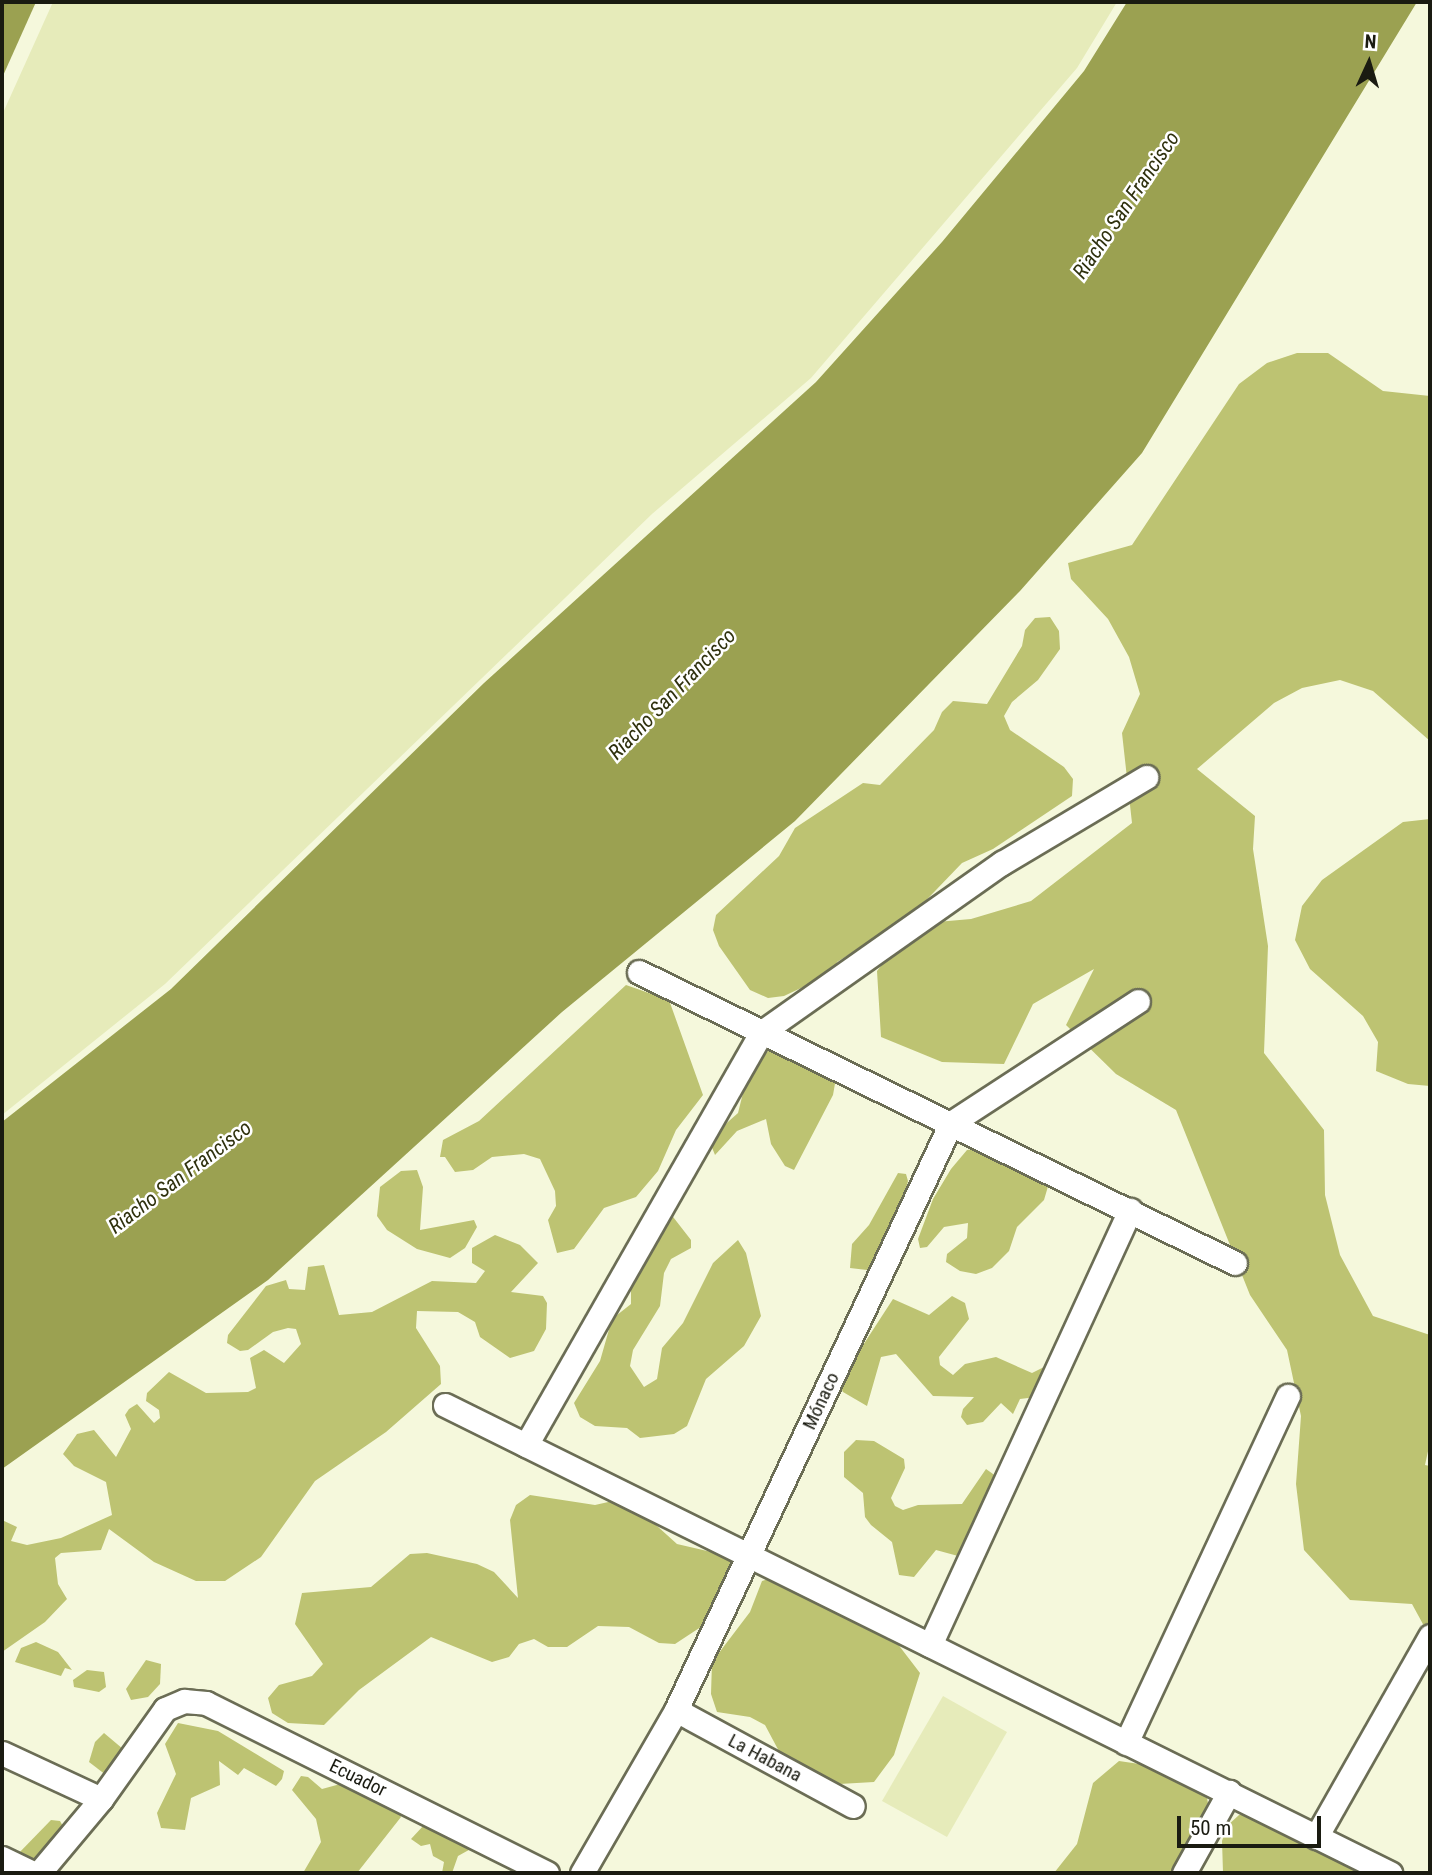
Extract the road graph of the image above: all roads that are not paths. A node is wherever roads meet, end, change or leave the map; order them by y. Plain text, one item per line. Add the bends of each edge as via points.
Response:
1 (1146, 778) dead end
2 (639, 972) dead end
3 (1138, 1001) dead end
4 (762, 1032) junction
5 (951, 1123) junction
6 (1130, 1210) junction
7 (1235, 1263) dead end
8 (1288, 1396) dead end
9 (445, 1405) dead end
10 (526, 1445) junction
11 (748, 1556) junction
12 (1430, 1636) edge
13 (930, 1645) junction
14 (676, 1710) junction
15 (1126, 1742) junction
16 (2, 1753) edge
17 (1229, 1792) junction
18 (101, 1800) junction
19 (853, 1806) dead end
20 (1316, 1837) junction
21 (2, 1858) edge
22 (33, 1873) edge
23 (39, 1873) edge
24 (547, 1873) edge
25 (582, 1873) edge
26 (1184, 1873) edge
27 (1390, 1873) edge

1 - 4 street via 1002,863
2 - 4 street
3 - 5 street
4 - 5 street
4 - 10 street
5 - 6 street
5 - 11 street, Mónaco
6 - 7 street
6 - 13 street
8 - 15 street
9 - 10 street
10 - 11 street
11 - 13 street
11 - 14 street, Mónaco
12 - 20 street
13 - 15 street
14 - 19 street, La Habana
14 - 25 street, Mónaco
15 - 17 street
16 - 18 street
17 - 20 street
17 - 26 street
18 - 23 street
18 - 24 street, Ecuador via 165,1709 184,1701 206,1703
20 - 27 street
21 - 22 street

